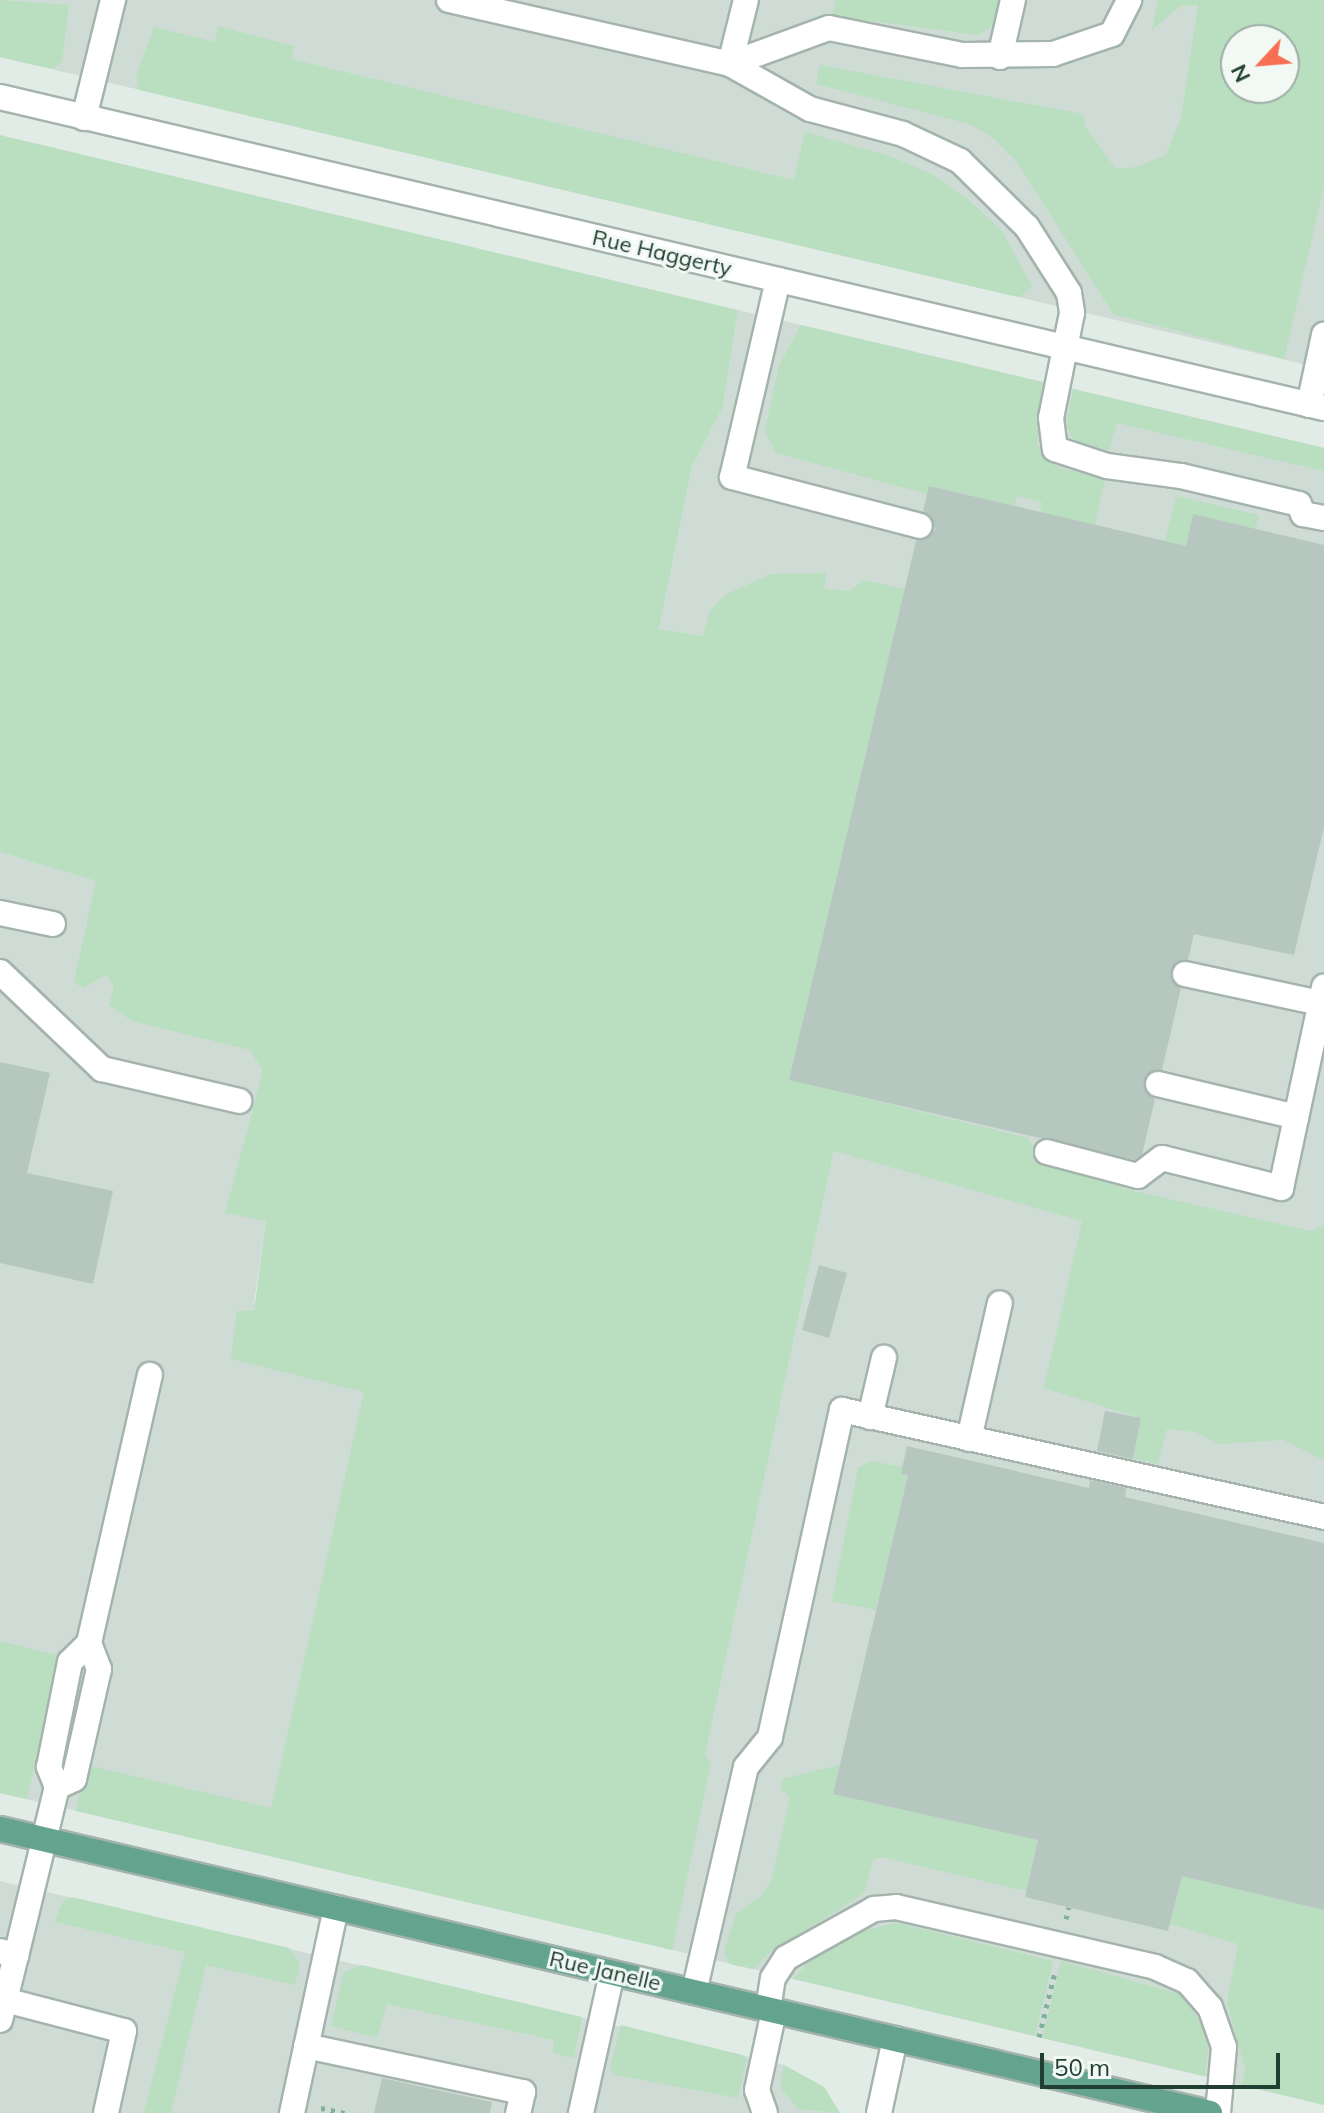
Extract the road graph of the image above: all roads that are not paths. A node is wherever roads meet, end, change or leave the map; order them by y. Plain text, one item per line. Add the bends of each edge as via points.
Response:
1 (113, 0) edge
2 (449, 0) edge
3 (746, 0) edge
4 (1013, 0) edge
5 (1129, 0) edge
6 (1000, 57) junction
7 (730, 64) junction
8 (0, 97) edge
9 (84, 118) junction
10 (778, 280) junction
11 (1324, 335) edge
12 (1065, 347) junction
13 (1316, 406) edge
14 (1324, 518) edge
15 (920, 526) dead end
16 (0, 913) edge
17 (53, 924) dead end
18 (0, 972) edge
19 (1185, 974) dead end
20 (1322, 995) edge
21 (1158, 1084) dead end
22 (239, 1101) dead end
23 (1296, 1117) junction
24 (1047, 1152) dead end
25 (1000, 1303) dead end
26 (884, 1358) dead end
27 (150, 1375) dead end
28 (870, 1417) junction
29 (969, 1439) junction
30 (1324, 1517) edge
31 (0, 1829) edge
32 (45, 1840) junction
33 (336, 1908) junction
34 (8, 1954) edge
35 (612, 1973) junction
36 (694, 1992) junction
37 (2, 2010) edge
38 (771, 2010) junction
39 (895, 2039) junction
40 (306, 2046) junction
41 (588, 2112) edge
42 (106, 2113) edge
43 (292, 2113) edge
44 (518, 2113) edge
45 (765, 2113) edge
46 (879, 2113) edge
47 (1210, 2113) edge
48 (1218, 2113) edge

1 - 9 street
2 - 7 street
3 - 7 street
4 - 6 street
5 - 6 street via 1121,26 1099,42 1053,54
6 - 7 street via 894,44 829,28
7 - 12 street via 810,109 903,134 979,176 1027,227 1069,293
8 - 9 street, Rue Haggerty
9 - 10 street, Rue Haggerty
10 - 12 street, Rue Haggerty
10 - 15 street via 732,477
11 - 13 street
12 - 13 street, Rue Haggerty
12 - 14 street via 1050,431 1061,454 1299,504 1303,514
16 - 17 street
18 - 22 street via 102,1069
19 - 20 street
20 - 23 street
21 - 23 street
23 - 24 street via 1281,1188 1162,1158 1138,1176
25 - 29 street
26 - 28 street
27 - 32 street via 89,1643 99,1669 74,1779 57,1787
28 - 29 street
28 - 36 street via 842,1410 770,1737 746,1767
29 - 30 street via 1105,1457
31 - 32 main road, Rue Janelle
32 - 33 main road, Rue Janelle
32 - 34 street
33 - 35 main road, Rue Janelle
33 - 40 street
34 - 37 street
35 - 36 main road, Rue Janelle
35 - 41 street
36 - 38 main road, Rue Janelle
37 - 42 street via 124,2031
38 - 39 main road, Rue Janelle
38 - 45 street via 757,2090
38 - 48 street via 773,1978 786,1958 874,1909 896,1907 1155,1967 1187,1981 1210,2007 1224,2047
39 - 46 street
39 - 47 main road, Rue Janelle
40 - 43 street
40 - 44 street via 523,2092

